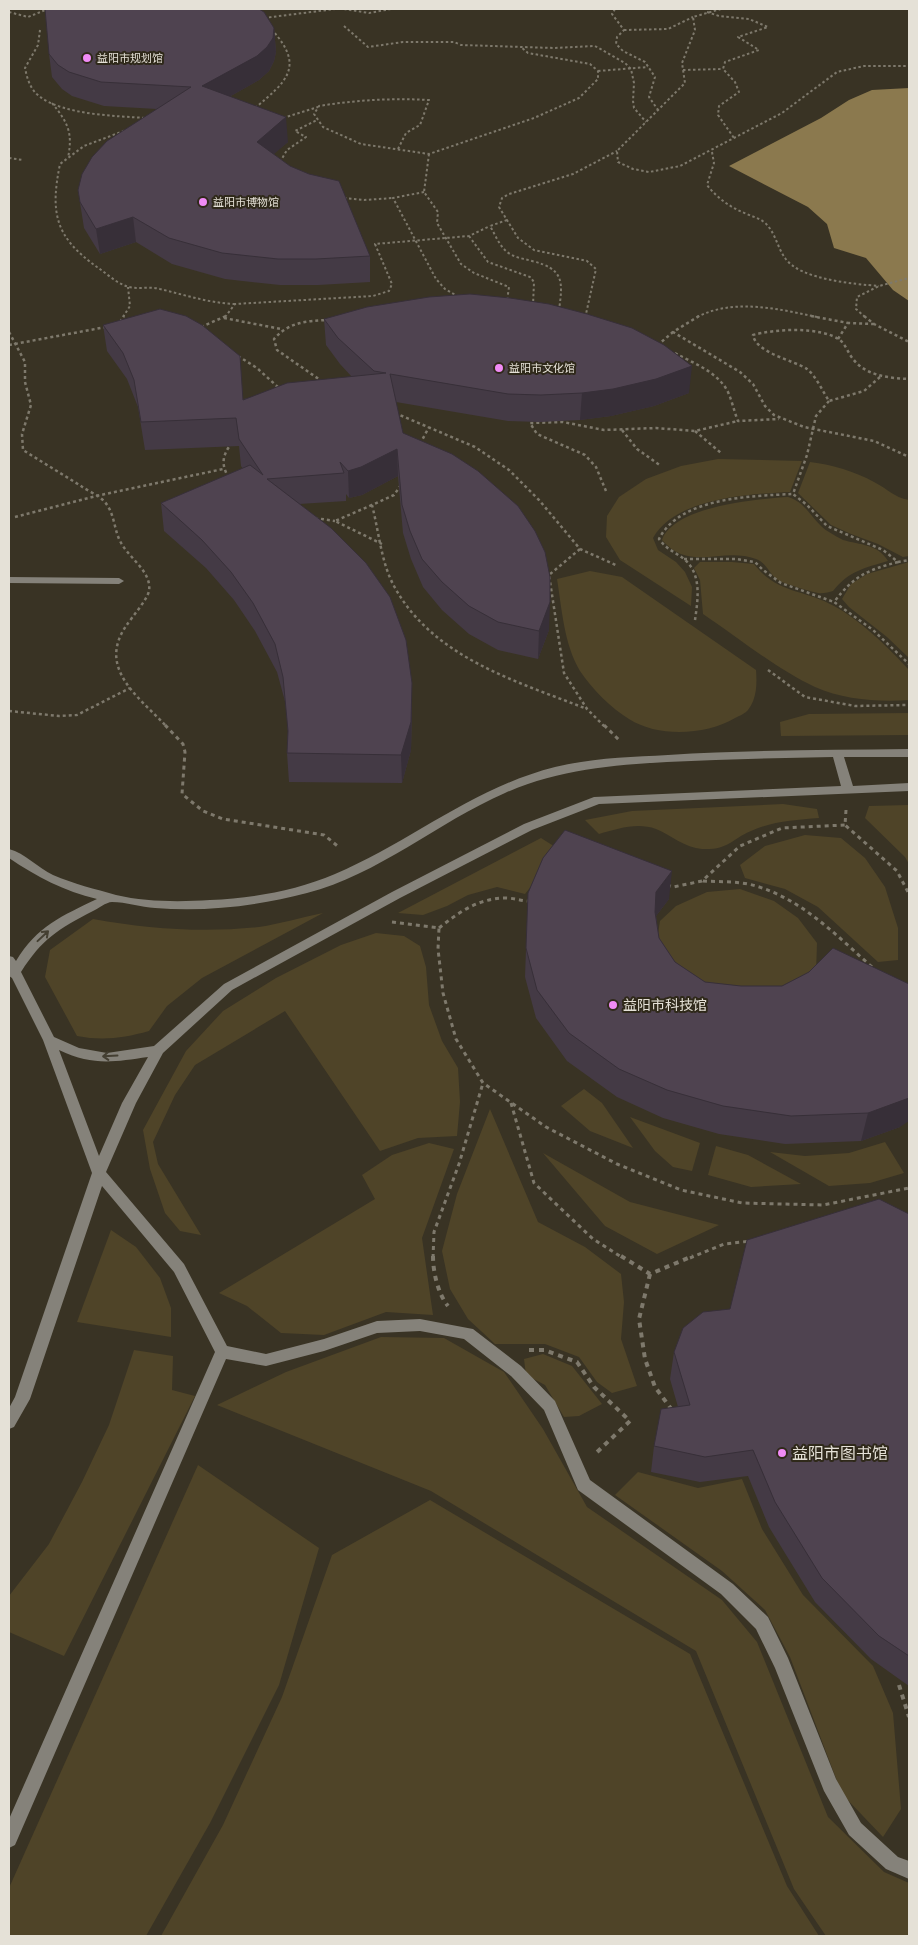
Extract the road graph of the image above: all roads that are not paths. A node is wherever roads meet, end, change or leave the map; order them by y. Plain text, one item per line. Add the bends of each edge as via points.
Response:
1 (9, 580) edge
2 (119, 581) dead end
3 (909, 753) edge
4 (837, 754) junction
5 (909, 787) edge
6 (848, 789) junction
7 (9, 853) edge
8 (111, 897) junction
9 (9, 960) edge
10 (14, 974) junction
11 (49, 1040) junction
12 (158, 1050) junction
13 (99, 1173) junction
14 (222, 1352) junction
15 (9, 1422) edge
16 (9, 1839) edge
17 (909, 1870) edge

1 - 2 street
3 - 4 street
4 - 6 street
4 - 8 street via 619,761 554,772 503,789 338,877 284,896 214,904 148,904
5 - 6 street
6 - 12 street via 598,800 528,826 228,987
7 - 8 street via 50,878
10 -> 8 street via 30,948 55,925
9 - 10 street
10 - 11 street
12 -> 11 street via 107,1058 77,1053
11 - 13 street
12 - 13 street via 129,1104
13 - 14 street via 179,1268
13 - 15 street via 22,1399
14 - 16 street
14 - 17 street via 266,1360 377,1327 420,1325 468,1333 516,1371 550,1406 584,1485 727,1589 762,1623 782,1664 830,1785 855,1830 892,1863

